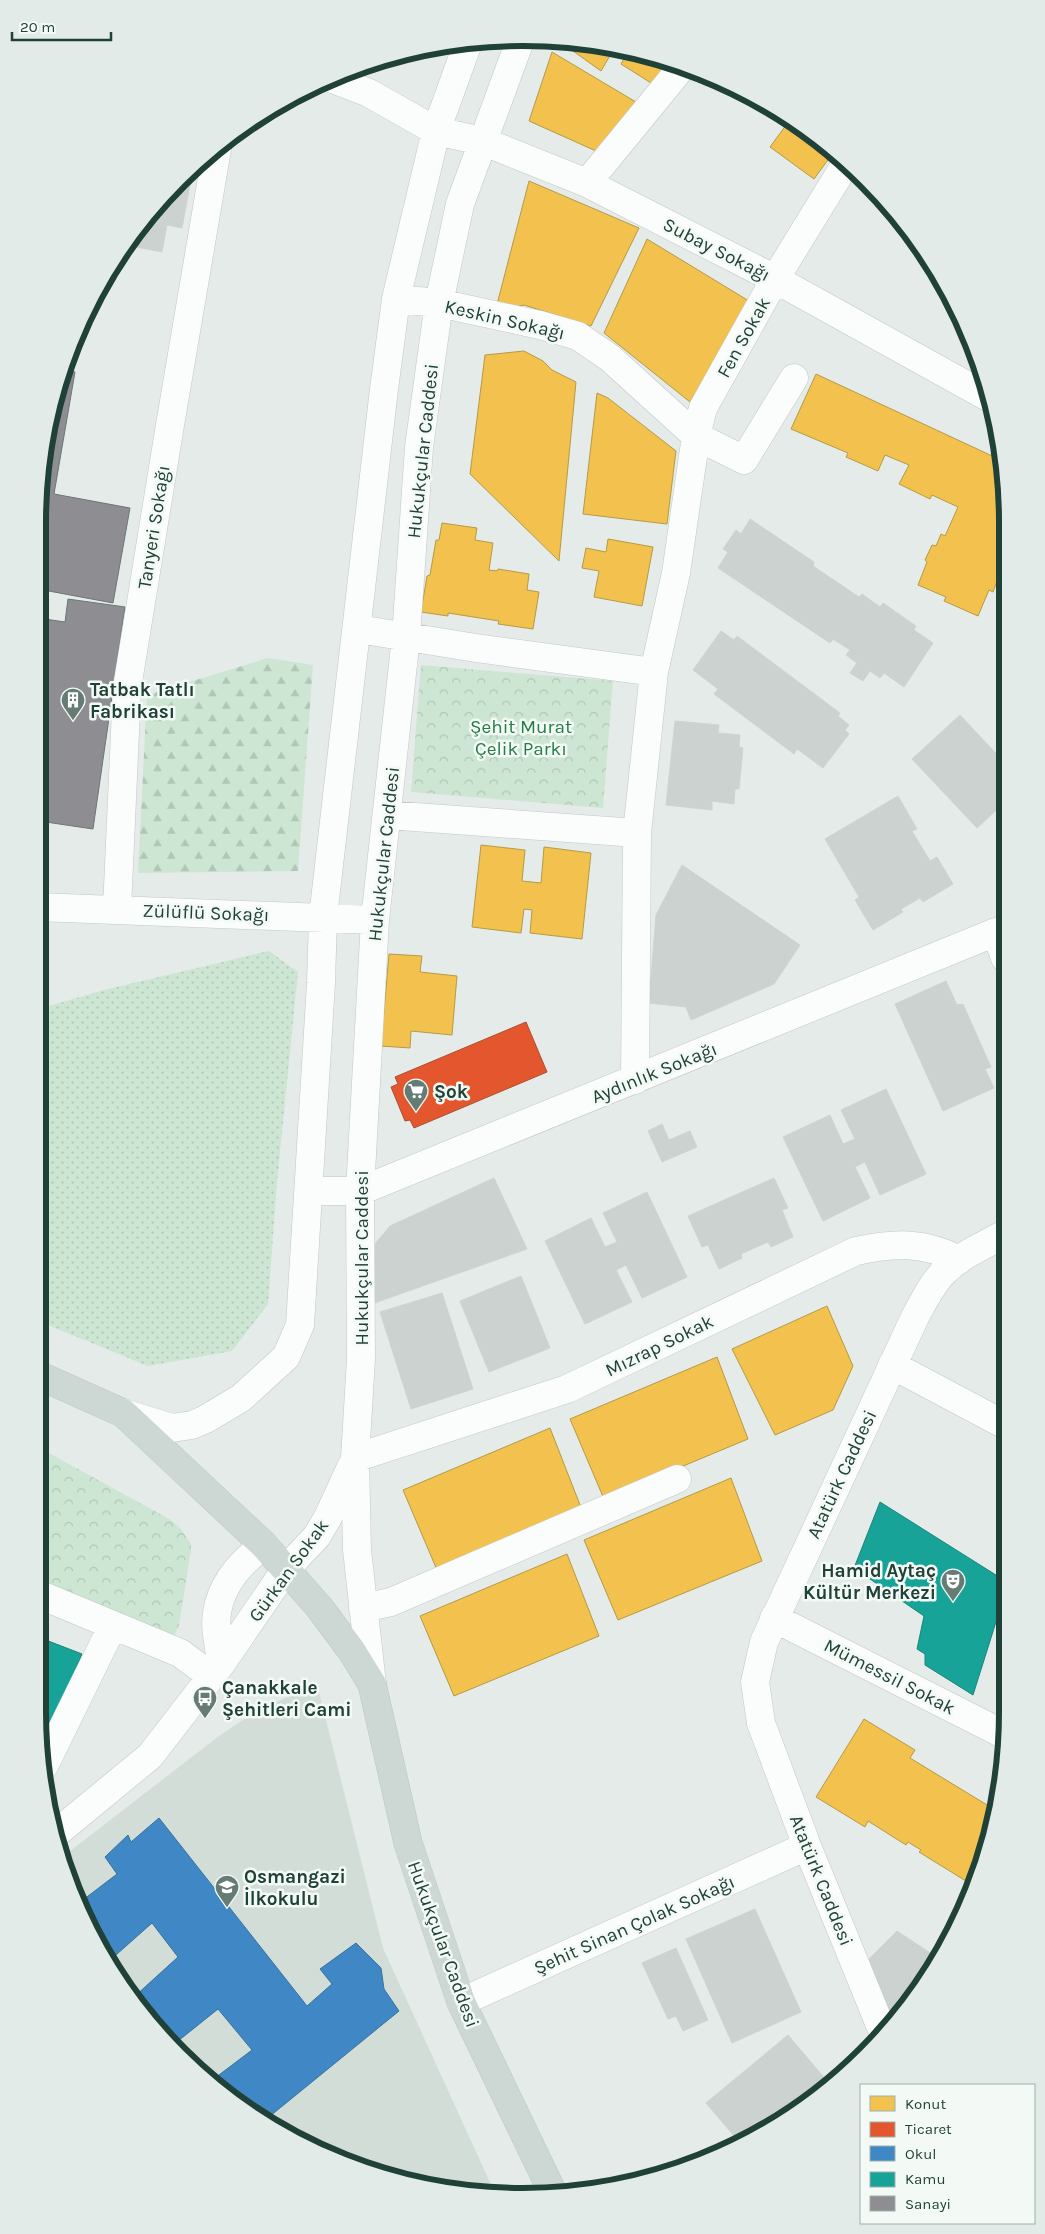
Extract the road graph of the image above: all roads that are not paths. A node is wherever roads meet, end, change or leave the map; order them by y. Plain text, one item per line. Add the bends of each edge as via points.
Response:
1 (517, 46) edge
2 (466, 49) edge
3 (677, 72) edge
4 (342, 82) edge
5 (436, 131) junction
6 (482, 141) junction
7 (215, 159) edge
8 (842, 169) edge
9 (587, 182) junction
10 (775, 279) junction
11 (396, 299) junction
12 (439, 303) junction
13 (794, 378) dead end
14 (981, 393) edge
15 (696, 436) junction
16 (358, 628) junction
17 (406, 637) junction
18 (654, 672) junction
19 (387, 814) junction
20 (637, 833) junction
21 (46, 907) edge
22 (116, 909) junction
23 (324, 917) junction
24 (375, 920) junction
25 (999, 941) edge
26 (635, 1080) junction
27 (360, 1190) junction
28 (309, 1191) junction
29 (999, 1237) edge
30 (959, 1260) junction
31 (892, 1366) junction
32 (46, 1379) edge
33 (123, 1413) junction
34 (999, 1422) edge
35 (355, 1458) junction
36 (677, 1479) dead end
37 (264, 1545) junction
38 (286, 1569) junction
39 (46, 1597) edge
40 (363, 1608) junction
41 (774, 1618) junction
42 (113, 1625) junction
43 (216, 1670) junction
44 (372, 1684) junction
45 (998, 1732) edge
46 (48, 1757) edge
47 (61, 1829) edge
48 (807, 1846) junction
49 (461, 2002) junction
50 (881, 2026) edge
51 (550, 2187) edge

1 - 6 street, Hukukçular Caddesi
2 - 5 street, Hukukçular Caddesi
3 - 9 street
4 - 5 street, Subay Sokağı via 369,93
5 - 6 street, Subay Sokağı
5 - 11 street, Hukukçular Caddesi
6 - 9 street, Subay Sokağı
6 - 12 street, Hukukçular Caddesi via 460,204
7 - 22 street, Tanyeri Sokağı via 127,688
8 - 10 street, Fen Sokak
9 - 10 street, Subay Sokağı
10 - 14 street, Subay Sokağı
10 - 15 street, Fen Sokak via 703,408
11 - 12 street, Keskin Sokağı
11 - 16 street, Hukukçular Caddesi
12 - 15 street, Keskin Sokağı via 578,336 610,358
12 - 17 street, Hukukçular Caddesi via 419,447
13 - 15 street, Keskin Sokağı via 744,460
15 - 18 street, Fen Sokak via 676,573
16 - 17 street
16 - 23 street, Hukukçular Caddesi
17 - 18 street
17 - 19 street, Hukukçular Caddesi
18 - 20 street, Fen Sokak
19 - 20 street
19 - 24 street, Hukukçular Caddesi
20 - 26 street, Fen Sokak
21 - 22 street, Zülüflü Sokağı
22 - 23 street, Zülüflü Sokağı
23 - 24 street, Zülüflü Sokağı
23 - 28 street, Hukukçular Caddesi
24 - 27 street, Hukukçular Caddesi
25 - 26 street, Aydınlık Sokağı via 996,932
26 - 27 street, Aydınlık Sokağı
27 - 28 street, Aydınlık Sokağı
27 - 35 street, Hukukçular Caddesi via 361,1359
28 - 33 street, Hukukçular Caddesi via 300,1325 286,1357 241,1398 192,1425 172,1428
29 - 30 street, Atatürk Caddesi
30 - 31 street, Atatürk Caddesi via 934,1285 914,1317
30 - 35 street, Mızrap Sokak via 938,1250 912,1244 856,1251 567,1390
31 - 34 street
31 - 41 street, Atatürk Caddesi
32 - 33 main road, Hukukçular Caddesi
33 - 37 main road, Hukukçular Caddesi
35 - 38 street, Gürkan Sokak via 317,1536
35 - 40 street, Hukukçular Caddesi via 357,1550
36 - 40 street via 391,1602
37 - 38 main road, Hukukçular Caddesi
37 - 43 street via 247,1557 223,1592 216,1614
38 - 43 street, Gürkan Sokak
38 - 44 main road, Hukukçular Caddesi via 338,1632
39 - 42 street
40 - 44 street, Hukukçular Caddesi
41 - 45 street, Mümessil Sokak
41 - 48 street, Atatürk Caddesi via 764,1642 755,1682 761,1723
42 - 43 street
42 - 46 street
43 - 47 street, Gürkan Sokak via 150,1756
44 - 49 main road, Hukukçular Caddesi via 408,1843
48 - 49 street, Şehit Sinan Çolak Sokağı
48 - 50 street, Atatürk Caddesi
49 - 51 main road, Hukukçular Caddesi

